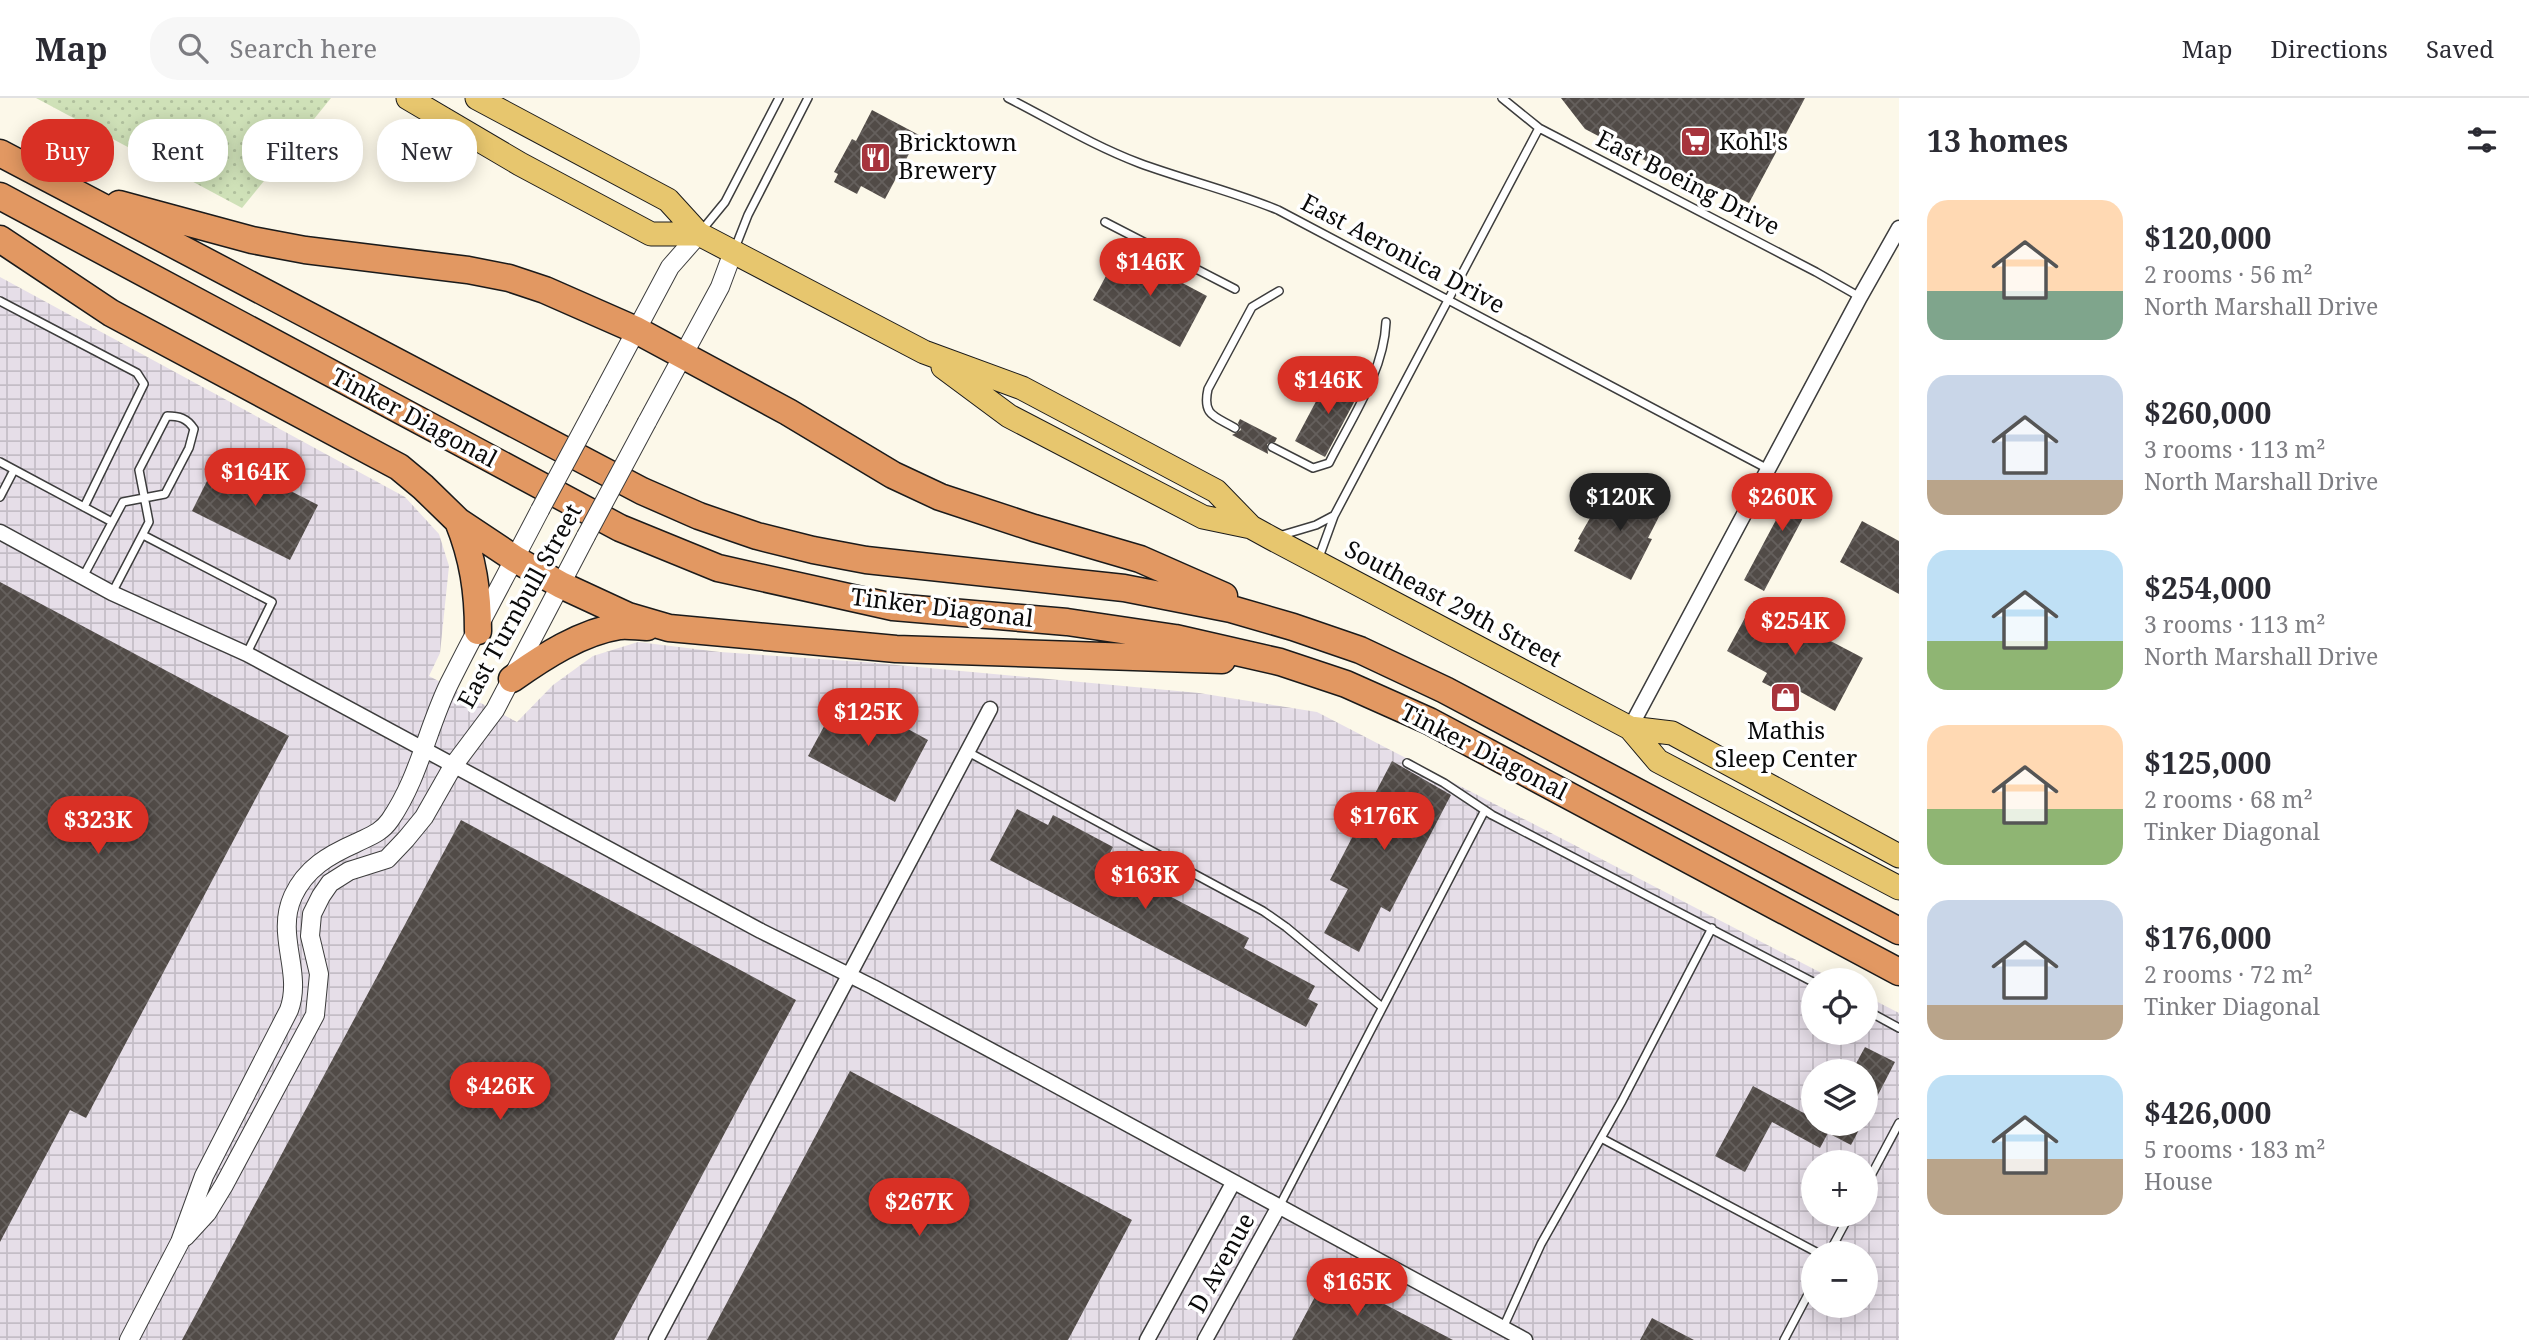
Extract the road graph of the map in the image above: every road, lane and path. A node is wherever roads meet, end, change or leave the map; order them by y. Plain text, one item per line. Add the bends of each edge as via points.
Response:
1 (408, 98) edge
2 (779, 98) edge
3 (808, 98) edge
4 (1008, 98) edge
5 (1502, 98) edge
6 (490, 101) edge
7 (1539, 128) junction
8 (0, 153) edge
9 (72, 191) junction
10 (0, 196) edge
11 (1105, 222) dead end
12 (1899, 228) edge
13 (699, 234) junction
14 (0, 239) edge
15 (733, 252) junction
16 (1235, 289) dead end
17 (1279, 291) dead end
18 (1860, 297) junction
19 (1449, 300) junction
20 (0, 301) edge
21 (1386, 322) dead end
22 (636, 330) junction
23 (683, 356) junction
24 (1236, 428) dead end
25 (1272, 447) dead end
26 (0, 463) edge
27 (1768, 469) junction
28 (14, 470) junction
29 (0, 496) edge
30 (143, 499) junction
31 (84, 507) junction
32 (1334, 516) junction
33 (458, 521) junction
34 (112, 522) junction
35 (0, 532) edge
36 (1261, 532) junction
37 (143, 535) junction
38 (515, 559) junction
39 (1317, 561) junction
40 (83, 577) junction
41 (561, 584) junction
42 (112, 593) junction
43 (1293, 627) junction
44 (669, 628) junction
45 (478, 631) junction
46 (247, 654) junction
47 (1280, 662) junction
48 (512, 679) junction
49 (990, 709) dead end
50 (1630, 728) junction
51 (424, 750) junction
52 (968, 752) junction
53 (1406, 763) dead end
54 (453, 766) junction
55 (1485, 810) junction
56 (1899, 856) edge
57 (1899, 888) edge
58 (1712, 928) junction
59 (1899, 931) edge
60 (1899, 972) edge
61 (848, 975) junction
62 (1801, 976) edge
63 (1382, 1007) junction
64 (1878, 1017) edge
65 (1899, 1028) edge
66 (1899, 1123) edge
67 (1601, 1138) junction
68 (1878, 1162) edge
69 (1233, 1183) junction
70 (1278, 1208) junction
71 (180, 1242) junction
72 (1801, 1244) edge
73 (1801, 1308) edge
74 (1503, 1328) junction
75 (130, 1340) edge
76 (656, 1340) edge
77 (1147, 1340) edge
78 (1205, 1340) edge
79 (1525, 1340) edge
80 (1784, 1340) edge

1 - 13 main road, Southeast 29th Street via 651,233
2 - 13 lane, East Turnbull Street via 725,202
3 - 15 lane, East Turnbull Street
4 - 19 lane, East Aeronica Drive via 1136,162 1278,209
5 - 7 lane, East Boeing Drive
6 - 13 main road, Southeast 29th Street via 668,200
7 - 18 lane, East Boeing Drive
7 - 19 lane
8 - 9 highway, Tinker Diagonal
9 - 22 highway via 265,243 509,278
9 - 43 highway, Tinker Diagonal via 642,491 699,516 757,536 866,560 1111,586 1231,609
10 - 47 highway, Tinker Diagonal via 620,528 718,568 893,607 1118,629
11 - 16 lane
12 - 18 street
13 - 15 main road, Southeast 29th Street
13 - 22 street, East Turnbull Street via 670,267
14 - 33 highway via 111,313 399,467
15 - 23 street, East Turnbull Street
15 - 36 main road, Southeast 29th Street via 924,352 1009,416 1203,517
17 - 24 lane via 1252,307 1208,389 1205,404 1209,414
18 - 27 street
19 - 27 lane, East Aeronica Drive
19 - 32 lane
20 - 31 lane via 137,373 144,384
21 - 25 lane via 1377,368 1329,463 1313,468
22 - 23 highway
22 - 38 street, East Turnbull Street, bridge
23 - 41 street, East Turnbull Street, bridge
23 - 43 highway via 940,497 1140,559
26 - 28 lane
27 - 50 street
28 - 29 lane
28 - 31 lane
30 - 30 lane via 139,470 167,416 178,416 194,429 189,448 165,494
30 - 34 lane via 123,502
30 - 37 lane via 149,522
31 - 34 lane
32 - 36 lane via 1315,525
32 - 39 lane
33 - 38 highway
33 - 45 highway via 474,571
34 - 40 lane
35 - 40 street
36 - 39 main road, Southeast 29th Street
37 - 42 lane
37 - 46 lane via 272,602
38 - 41 highway
38 - 45 street, East Turnbull Street
39 - 50 main road, Southeast 29th Street
40 - 42 street
41 - 44 highway
41 - 48 street, East Turnbull Street
42 - 46 street
43 - 59 highway, Tinker Diagonal via 1360,650 1445,691
44 - 47 highway via 896,649
44 - 48 highway via 620,626 553,651
45 - 51 street, East Turnbull Street via 448,686
46 - 51 street
47 - 60 highway, Tinker Diagonal via 1346,684 1429,721
48 - 54 street, East Turnbull Street
49 - 52 street
50 - 56 main road, Southeast 29th Street via 1672,733
50 - 57 main road, Southeast 29th Street via 1658,761
51 - 54 street
51 - 71 street, East Turnbull Street via 407,793 379,833 318,862 302,878 286,922 294,997 204,1175
52 - 61 street
52 - 63 lane via 1263,911
53 - 55 lane
54 - 61 street
54 - 71 street, East Turnbull Street via 424,817 387,859 349,871 330,883 321,896 312,914 310,936 318,974 314,1015 224,1185 207,1213
55 - 58 lane
55 - 63 lane
58 - 62 lane
58 - 67 lane
61 - 69 street
61 - 76 street
63 - 70 lane
64 - 65 lane
66 - 68 lane
67 - 72 lane
67 - 74 lane via 1541,1244
69 - 70 street
69 - 77 street
70 - 74 street
70 - 78 street, D Avenue
71 - 75 street, East Turnbull Street
73 - 80 lane
74 - 79 street

